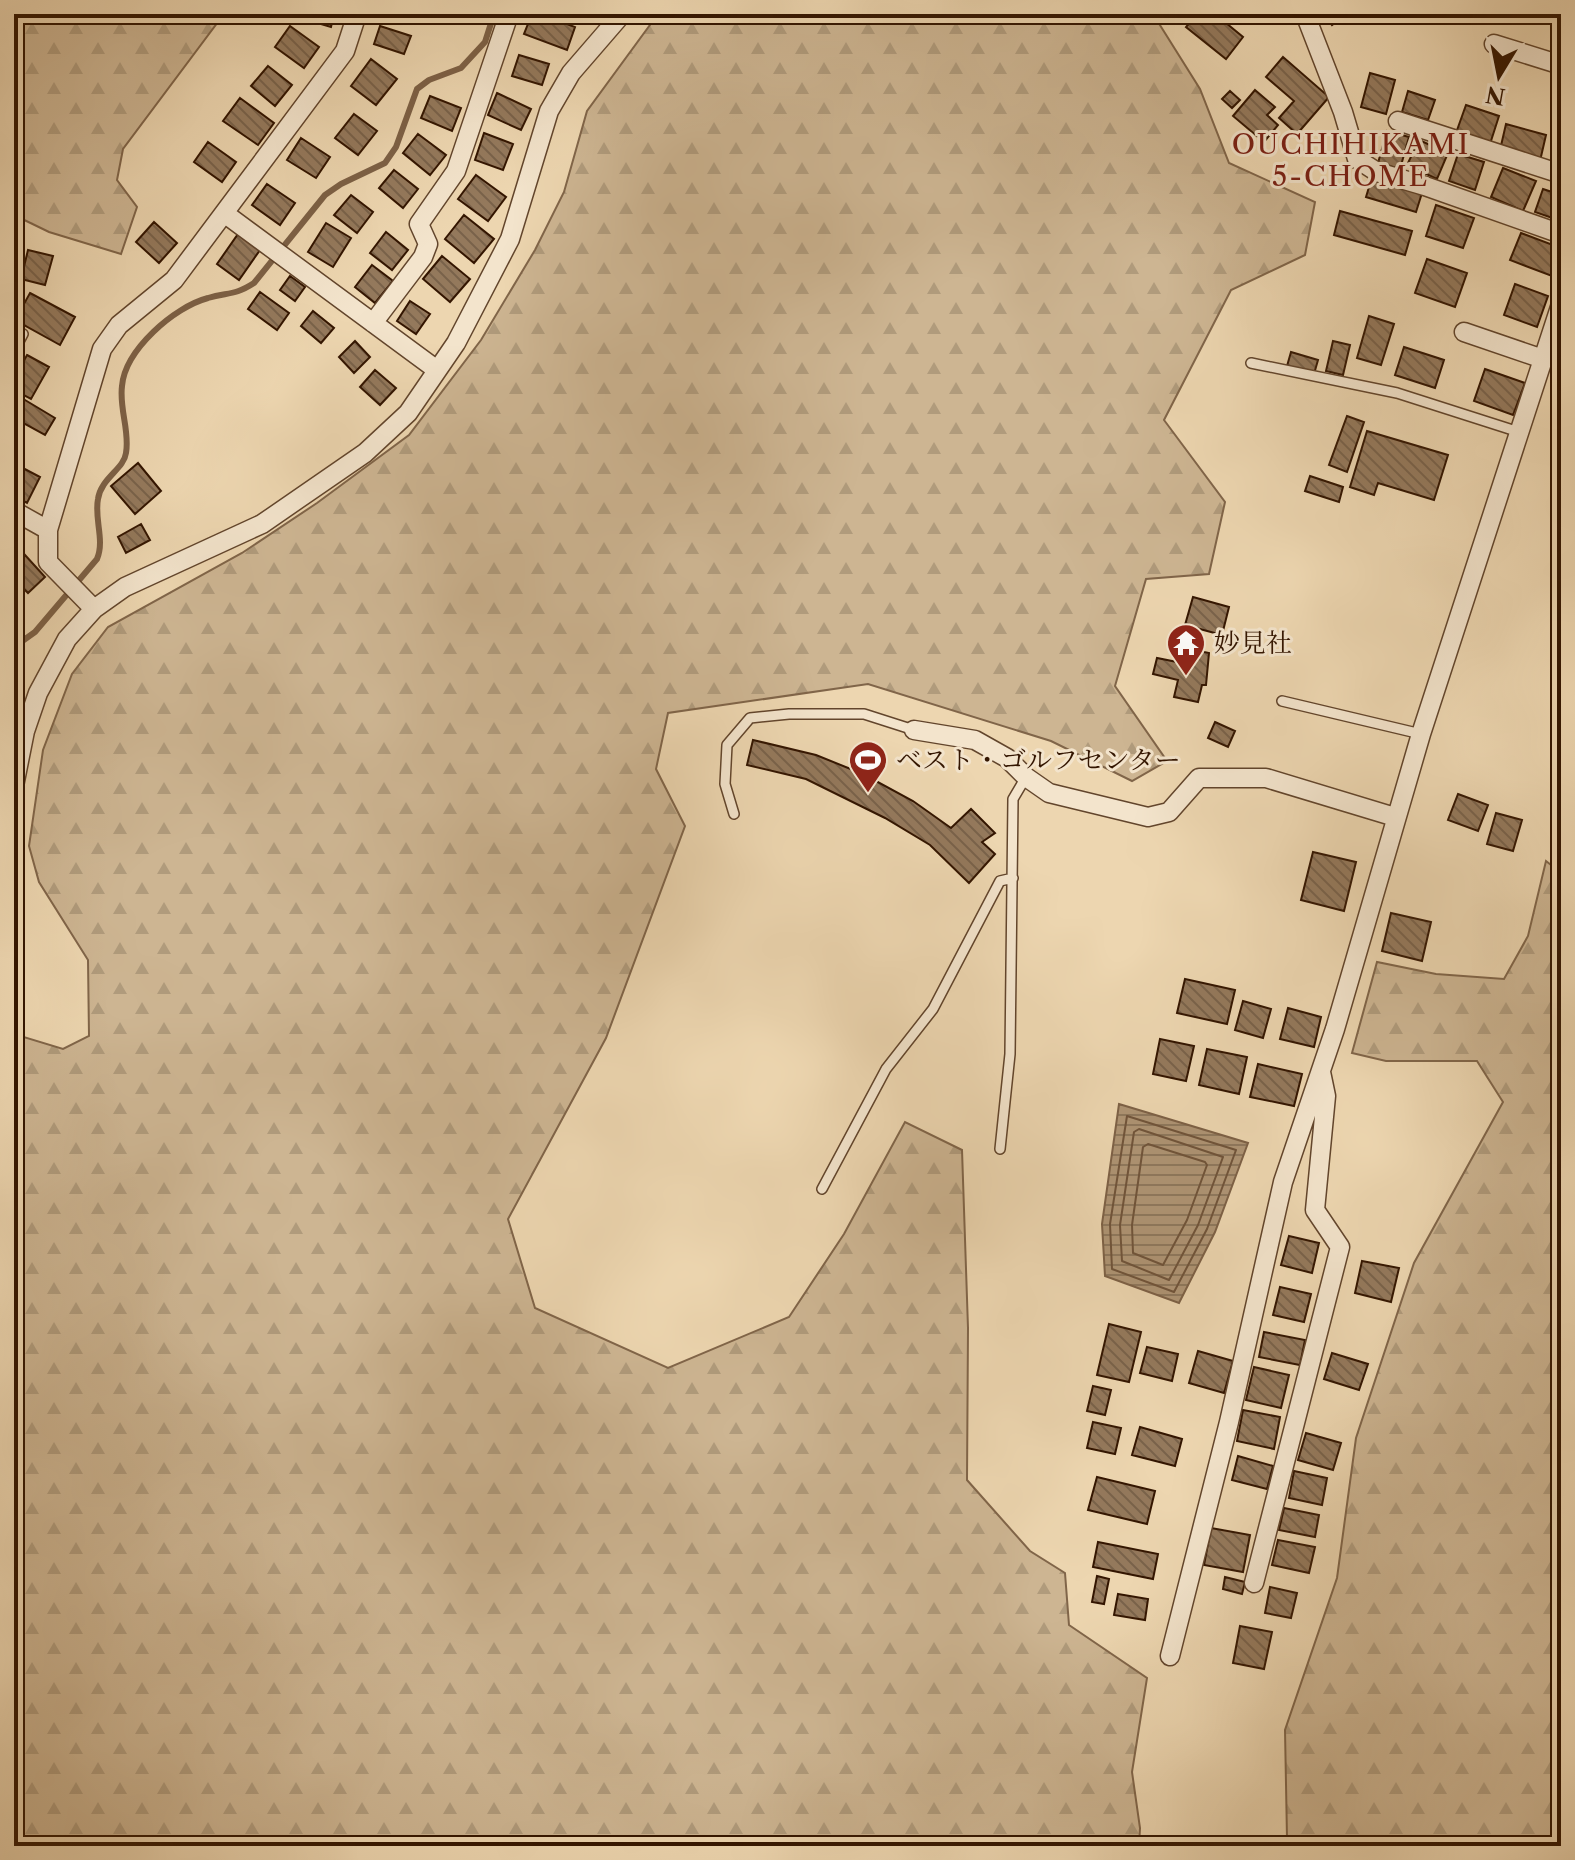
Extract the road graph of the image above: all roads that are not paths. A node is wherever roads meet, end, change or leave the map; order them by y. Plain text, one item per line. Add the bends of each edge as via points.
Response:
1 (357, 14) edge
2 (509, 14) edge
3 (622, 14) edge
4 (1305, 14) edge
5 (1494, 44) dead end
6 (1561, 65) edge
7 (1398, 121) dead end
8 (1561, 174) edge
9 (224, 213) junction
10 (1561, 234) edge
11 (1561, 304) edge
12 (373, 323) junction
13 (1464, 332) dead end
14 (23, 334) dead end
15 (14, 351) edge
16 (1543, 359) junction
17 (1251, 363) dead end
18 (437, 370) junction
19 (1519, 432) junction
20 (14, 511) edge
21 (48, 530) junction
22 (94, 609) junction
23 (1282, 701) dead end
24 (914, 730) joint
25 (1421, 734) junction
26 (1026, 777) junction
27 (14, 786) edge
28 (734, 814) dead end
29 (1395, 817) junction
30 (1013, 878) junction
31 (1321, 1069) junction
32 (1000, 1149) dead end
33 (822, 1189) dead end
34 (1254, 1583) dead end
35 (1170, 1656) dead end

1 - 9 street via 345,51
2 - 12 street via 456,171 419,224 428,244 423,257
3 - 18 street via 571,73 549,111 510,239
4 - 10 street via 1357,159 1377,172
5 - 6 street
7 - 8 street via 1443,127 1496,163
9 - 12 street
9 - 21 street via 174,280 119,325 102,349
11 - 16 street
12 - 18 street
13 - 16 street
14 - 15 lane
16 - 19 street
17 - 19 lane via 1397,393
18 - 22 street via 408,413 365,453 262,524 125,587
19 - 25 street
20 - 21 street
21 - 22 street via 48,562
22 - 27 street via 67,639 38,693
23 - 25 lane
24 - 26 street via 975,740 1007,758
24 - 28 lane via 864,714 750,718 727,745 725,784
25 - 29 street
26 - 29 street via 1049,793 1148,817 1169,812 1199,778 1266,778
26 - 30 lane via 1013,799
29 - 31 street
30 - 32 lane via 1010,1054
30 - 33 lane via 1000,881 933,1009 886,1069
31 - 34 street via 1326,1096 1315,1210 1340,1247
31 - 35 street via 1283,1182

